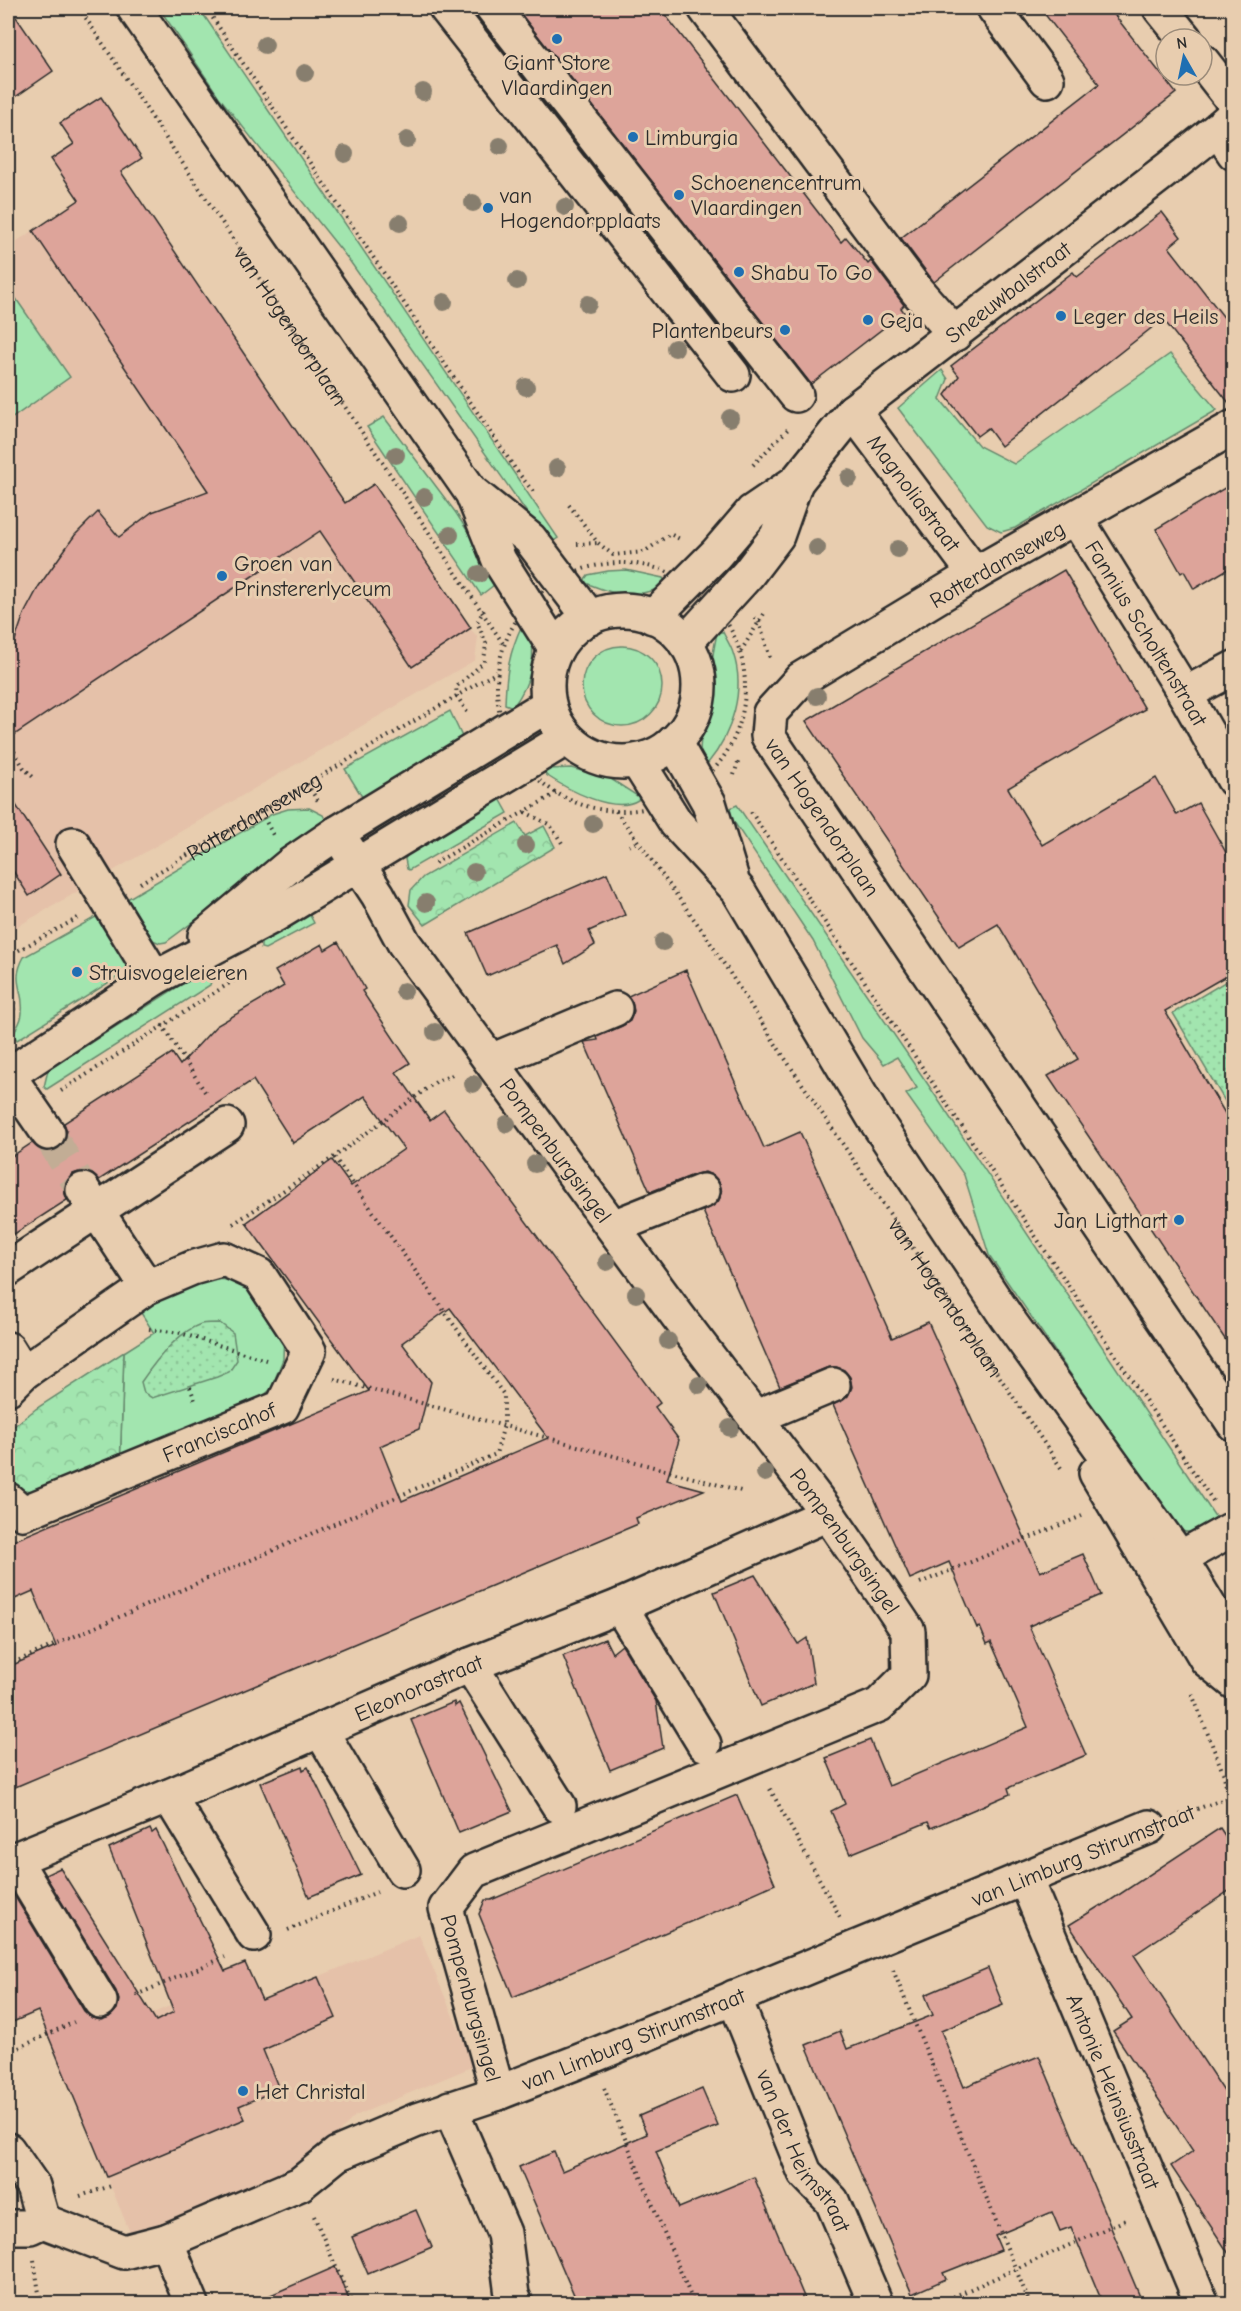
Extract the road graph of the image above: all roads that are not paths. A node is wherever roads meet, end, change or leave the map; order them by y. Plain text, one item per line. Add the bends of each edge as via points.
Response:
1 (134, 8) edge
2 (446, 8) edge
3 (493, 8) edge
4 (705, 8) edge
5 (994, 8) edge
6 (1160, 8) edge
7 (1175, 27) edge
8 (1047, 80) dead end
9 (1213, 87) edge
10 (1230, 125) edge
11 (955, 334) junction
12 (734, 375) dead end
13 (796, 395) dead end
14 (853, 411) junction
15 (1233, 427) edge
16 (796, 482) junction
17 (472, 493) junction
18 (1076, 518) junction
19 (975, 574) junction
20 (652, 617) junction
21 (590, 618) junction
22 (685, 643) junction
23 (556, 650) junction
24 (1233, 668) edge
25 (1185, 694) junction
26 (548, 705) junction
27 (770, 713) joint
28 (567, 738) junction
29 (674, 742) junction
30 (637, 761) junction
31 (1233, 780) edge
32 (337, 833) junction
33 (73, 844) dead end
34 (358, 864) junction
35 (734, 884) junction
36 (155, 978) junction
37 (615, 1009) dead end
38 (491, 1060) junction
39 (8, 1075) edge
40 (40, 1122) tunnel mouth
41 (227, 1125) road end
42 (703, 1191) dead end
43 (100, 1199) junction
44 (613, 1227) junction
45 (8, 1269) edge
46 (147, 1287) junction
47 (13, 1370) edge
48 (833, 1385) dead end
49 (756, 1417) junction
50 (1233, 1425) edge
51 (8, 1500) edge
52 (828, 1514) junction
53 (1226, 1519) edge
54 (1167, 1565) junction
55 (620, 1606) junction
56 (1233, 1652) edge
57 (470, 1665) junction
58 (1233, 1682) edge
59 (321, 1731) junction
60 (704, 1744) dead end
61 (169, 1796) junction
62 (559, 1806) dead end
63 (1149, 1827) road end
64 (11, 1861) edge
65 (1025, 1878) junction
66 (395, 1879) road end
67 (266, 1934) road end
68 (734, 1997) junction
69 (91, 2010) road end
70 (498, 2093) junction
71 (450, 2108) junction
72 (8, 2150) edge
73 (27, 2225) edge
74 (166, 2241) junction
75 (192, 2304) edge
76 (516, 2304) edge
77 (876, 2304) edge
78 (1202, 2304) edge

1 - 17 street
2 - 12 street
3 - 13 street
4 - 11 street via 917,291
5 - 8 street
6 - 7 street
9 - 10 street
10 - 11 street, Sneeuwbalstraat
11 - 14 street, Sneeuwbalstraat
14 - 16 street, Sneeuwbalstraat
14 - 19 street, Magnoliastraat
15 - 18 street, Rotterdamseweg
16 - 20 street, Sneeuwbalstraat via 752,512
16 - 22 street, Sneeuwbalstraat via 777,536
17 - 21 street via 530,539 579,564
17 - 23 street via 499,560
18 - 19 street, Rotterdamseweg
18 - 25 street, Fannius Scholtenstraat
19 - 27 street, Rotterdamseweg via 801,679
20 - 21 street via 621,610
20 - 22 street via 665,623
21 - 23 street via 565,636
22 - 29 street via 698,672 699,687 692,717
23 - 26 street via 547,676
24 - 25 street
25 - 31 street, Fannius Scholtenstraat
26 - 28 street
26 - 32 street
27 - 50 street, van Hogendorplaan via 768,736
28 - 30 street via 579,749 606,761
28 - 34 street
29 - 30 street
29 - 35 street, van Hogendorplaan via 708,774 709,803
30 - 35 street, van Hogendorplaan via 676,823
32 - 34 street, Pompenburgsingel
32 - 36 street via 290,865
33 - 36 street
34 - 36 street via 275,915
34 - 38 street, Pompenburgsingel via 404,943
35 - 54 street, van Hogendorplaan via 874,1118
36 - 39 street
37 - 38 street
38 - 44 street, Pompenburgsingel
39 - 40 street
41 - 43 street
42 - 44 street
43 - 45 street
43 - 46 street
44 - 49 street, Pompenburgsingel
46 - 47 street, Franciscahof
46 - 51 street, Franciscahof via 224,1259 259,1275 309,1352 282,1407 23,1513
48 - 49 street
49 - 52 street, Pompenburgsingel
52 - 55 street, Eleonorastraat
52 - 70 street, Pompenburgsingel via 908,1631 909,1676 879,1705 474,1871 446,1908
53 - 54 street
54 - 56 street, van Hogendorplaan via 1232,1644
54 - 58 street, van Hogendorplaan via 1208,1660
55 - 57 street, Eleonorastraat
55 - 60 street
57 - 59 street, Eleonorastraat
57 - 62 street
59 - 61 street, Eleonorastraat
59 - 66 street
61 - 64 street, Eleonorastraat
61 - 67 street
63 - 65 street, van Limburg Stirumstraat
64 - 69 street
65 - 68 street, van Limburg Stirumstraat
65 - 78 street, Antonie Heinsiusstraat
68 - 70 street, van Limburg Stirumstraat
68 - 77 street, van der Heimstraat via 805,2173 832,2201
70 - 71 street, van Limburg Stirumstraat
71 - 74 street, van Limburg Stirumstraat via 337,2154 300,2184
71 - 76 street via 504,2234
72 - 73 street via 33,2186
73 - 74 street, van Limburg Stirumstraat via 124,2252
74 - 75 street

